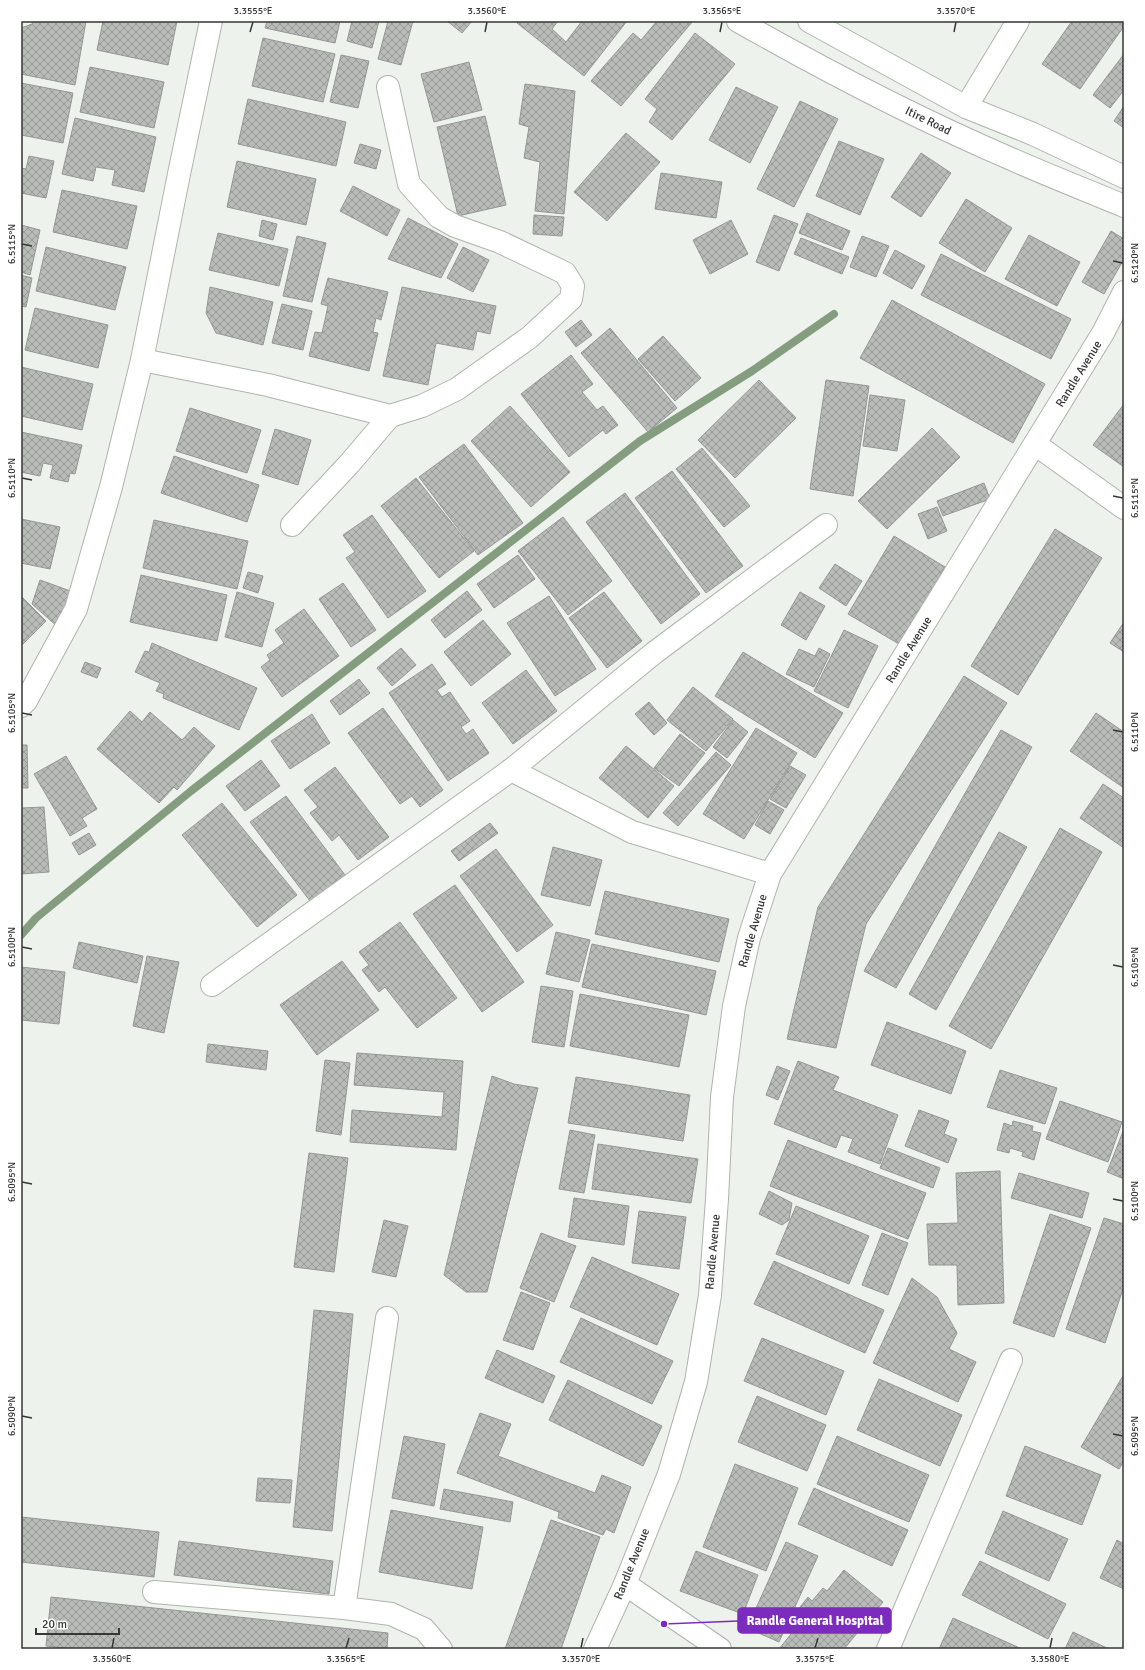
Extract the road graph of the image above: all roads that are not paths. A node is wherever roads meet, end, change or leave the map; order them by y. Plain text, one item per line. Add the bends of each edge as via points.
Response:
1 (211, 21) edge
2 (738, 21) edge
3 (809, 21) edge
4 (1018, 21) edge
5 (388, 87) dead end
6 (966, 107) junction
7 (1124, 177) edge
8 (1124, 206) edge
9 (1124, 292) edge
10 (142, 360) junction
11 (390, 416) junction
12 (1035, 444) junction
13 (1124, 508) edge
14 (292, 525) dead end
15 (826, 525) dead end
16 (21, 706) edge
17 (511, 770) junction
18 (770, 874) junction
19 (212, 985) dead end
20 (388, 1318) dead end
21 (1011, 1360) dead end
22 (625, 1584) junction
23 (154, 1592) dead end
24 (344, 1608) junction
25 (441, 1649) edge
26 (595, 1649) edge
27 (720, 1649) edge
28 (888, 1649) edge

1 - 10 street
2 - 8 street, Itire Road via 792,52 941,128
3 - 6 street
4 - 6 street
5 - 11 street via 408,184 439,217 565,273 573,286 571,299 530,337 463,385 422,406
6 - 7 street via 1033,134
9 - 12 street, Randle Avenue via 1104,334
10 - 11 street via 268,385
10 - 16 street via 111,487 76,608
11 - 14 street
12 - 13 street
12 - 18 street, Randle Avenue
15 - 17 street via 654,653
17 - 18 street via 632,832
17 - 19 street
18 - 22 street, Randle Avenue via 749,938 734,1006 722,1098 710,1296 696,1382 669,1474
20 - 24 street
21 - 28 street
22 - 26 street, Randle Avenue
22 - 27 street
23 - 24 street
24 - 25 street via 391,1614 424,1629

